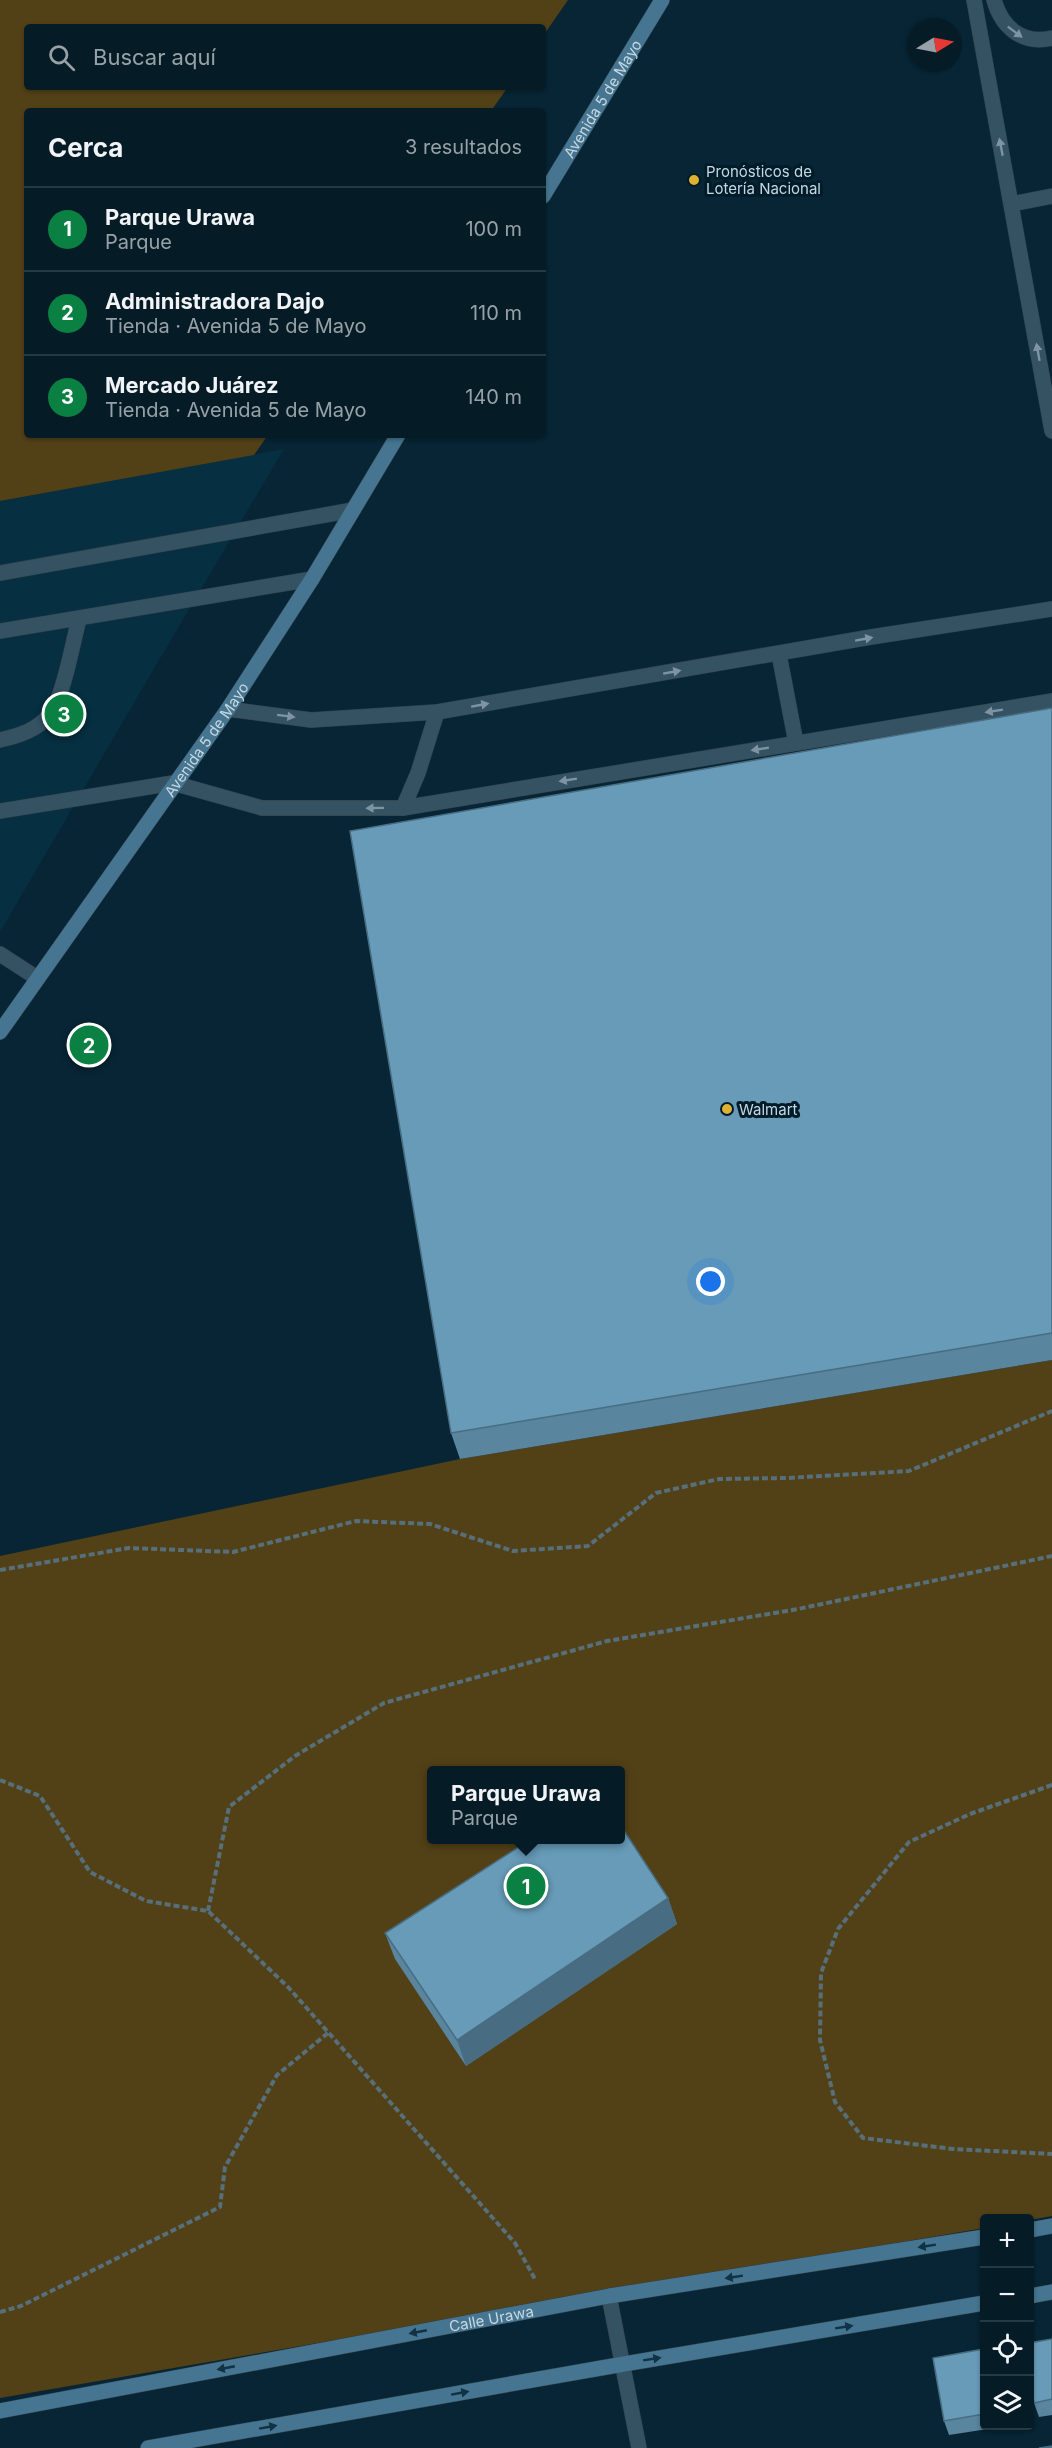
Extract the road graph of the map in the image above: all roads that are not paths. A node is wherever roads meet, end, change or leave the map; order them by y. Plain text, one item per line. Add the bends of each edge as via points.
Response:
1 (662, 0) edge
2 (974, 0) edge
3 (994, 0) edge
4 (1052, 38) edge
5 (546, 191) edge
6 (1052, 196) edge
7 (1012, 204) junction
8 (1052, 431) edge
9 (396, 438) edge
10 (353, 510) junction
11 (0, 573) edge
12 (312, 579) junction
13 (1052, 609) edge
14 (79, 619) junction
15 (0, 631) edge
16 (779, 654) junction
17 (1052, 701) edge
18 (228, 709) junction
19 (437, 712) junction
20 (0, 740) edge
21 (796, 743) junction
22 (173, 783) junction
23 (403, 808) junction
24 (0, 811) edge
25 (0, 954) edge
26 (37, 978) junction
27 (0, 1032) edge
28 (1052, 2226) edge
29 (1034, 2229) edge
30 (980, 2238) edge
31 (1052, 2292) edge
32 (1034, 2295) edge
33 (609, 2296) junction
34 (980, 2304) edge
35 (624, 2364) junction
36 (0, 2411) edge
37 (148, 2448) edge
38 (639, 2448) edge

1 - 5 main road, Avenida 5 de Mayo
7 -> 2 street
3 -> 4 street via 1008,28 1023,38
6 - 7 street
8 -> 7 street
9 - 10 main road, Avenida 5 de Mayo
10 - 11 street
10 - 12 main road, Avenida 5 de Mayo
12 - 14 street
12 - 18 main road, Avenida 5 de Mayo
16 -> 13 street
14 - 15 street
14 - 20 street via 51,714 34,729
19 -> 16 street
16 - 21 street
17 -> 21 street
18 -> 19 street via 311,720
18 - 22 main road, Avenida 5 de Mayo
19 - 23 street
21 -> 23 street
23 -> 22 street via 262,808
22 - 24 street
22 - 26 main road, Avenida 5 de Mayo
25 - 26 street
26 - 27 main road, Avenida 5 de Mayo
28 - 29 main road
30 -> 33 main road, Calle Urawa
31 - 32 main road
33 - 35 street
33 -> 36 main road, Calle Urawa
35 -> 34 main road
37 -> 35 main road
35 - 38 street

